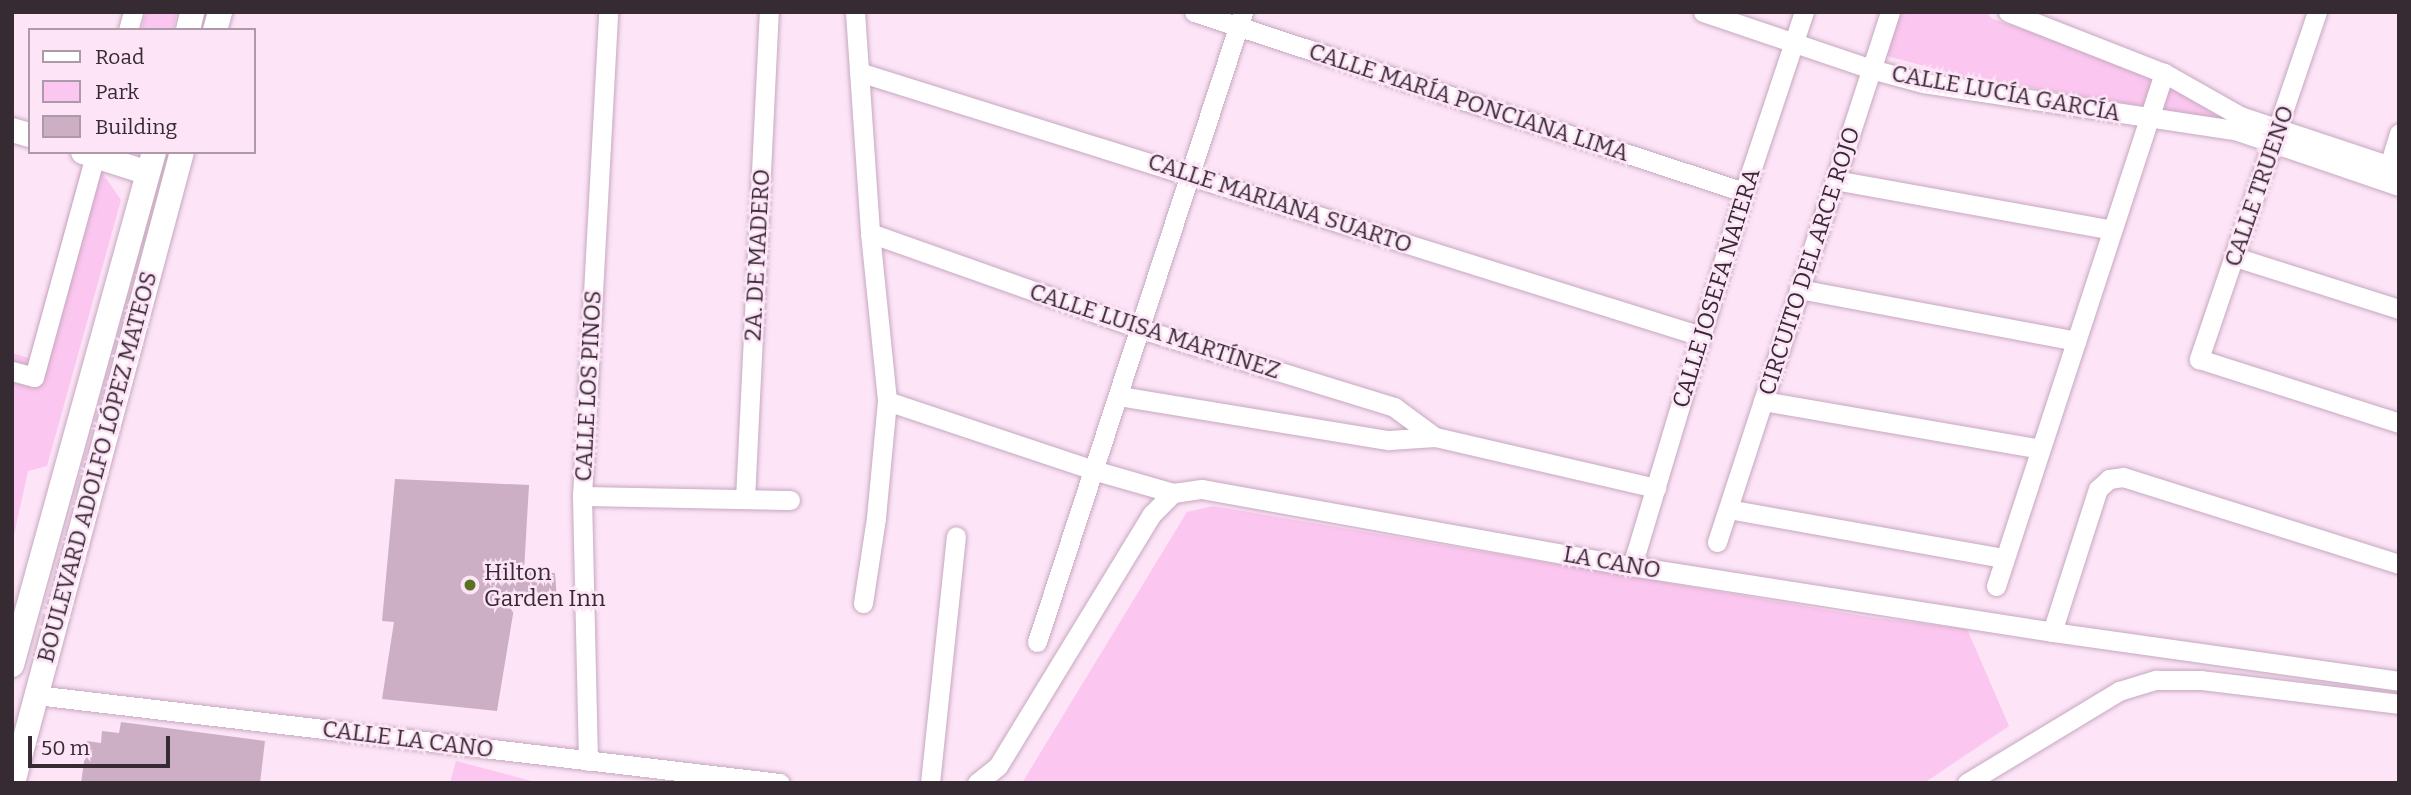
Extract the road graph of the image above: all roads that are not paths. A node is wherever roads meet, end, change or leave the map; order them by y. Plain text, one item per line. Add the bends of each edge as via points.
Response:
1 (608, 12) edge
2 (769, 12) edge
3 (855, 12) edge
4 (1194, 12) edge
5 (1703, 12) edge
6 (1804, 12) edge
7 (1890, 12) edge
8 (2008, 12) edge
9 (2317, 12) edge
10 (1241, 19) edge
11 (1794, 41) junction
12 (1871, 69) junction
13 (859, 72) junction
14 (2164, 73) junction
15 (2152, 117) junction
16 (2399, 134) edge
17 (2275, 137) junction
18 (91, 154) edge
19 (181, 154) edge
20 (151, 163) edge
21 (2394, 167) edge
22 (1189, 175) junction
23 (1835, 180) junction
24 (174, 182) junction
25 (2399, 186) edge
26 (1744, 192) junction
27 (2112, 230) junction
28 (870, 233) junction
29 (2235, 257) junction
30 (1800, 289) junction
31 (2399, 310) edge
32 (1141, 329) junction
33 (1701, 337) junction
34 (2076, 341) junction
35 (12, 370) edge
36 (1119, 396) junction
37 (887, 401) junction
38 (1763, 401) junction
39 (2399, 423) edge
40 (1435, 437) junction
41 (2040, 449) junction
42 (1093, 470) junction
43 (1656, 488) junction
44 (1173, 493) junction
45 (582, 496) junction
46 (745, 499) junction
47 (790, 500) dead end
48 (1728, 509) junction
49 (956, 536) dead end
50 (1717, 542) dead end
51 (2004, 558) junction
52 (2399, 564) edge
53 (1632, 566) junction
54 (1996, 586) dead end
55 (863, 603) dead end
56 (2052, 632) junction
57 (1037, 642) dead end
58 (12, 665) edge
59 (2399, 681) edge
60 (36, 695) junction
61 (2399, 704) edge
62 (588, 761) junction
63 (13, 783) edge
64 (780, 783) edge
65 (930, 783) edge
66 (977, 783) edge
67 (1967, 783) edge

1 - 45 street, CALLE LOS PINOS
2 - 46 street, 2A. DE MADERO
3 - 13 street
4 - 10 street, CALLE MARÍA PONCIANA LIMA
5 - 11 street, CALLE LUCÍA GARCÍA
6 - 11 street, CALLE JOSEFA NATERA
7 - 12 street, CIRCUITO DEL ARCE ROJO
8 - 14 street
9 - 17 street, CALLE TRUENO
10 - 22 street
10 - 26 street, CALLE MARÍA PONCIANA LIMA
11 - 12 street, CALLE LUCÍA GARCÍA
11 - 26 street, CALLE JOSEFA NATERA
12 - 15 street, CALLE LUCÍA GARCÍA via 1923,83
12 - 23 street, CIRCUITO DEL ARCE ROJO
13 - 22 street, CALLE MARIANA SUARTO
13 - 28 street
14 - 15 street
14 - 17 street
15 - 17 street, CALLE LUCÍA GARCÍA
15 - 27 street
16 - 21 street
17 - 21 street
17 - 25 street
17 - 29 street, CALLE TRUENO
18 - 20 main road
18 - 35 street via 34,377
19 - 24 main road, BOULEVARD ADOLFO LÓPEZ MATEOS
20 - 24 street
20 - 58 main road, BOULEVARD ADOLFO LÓPEZ MATEOS
22 - 32 street
22 - 33 street, CALLE MARIANA SUARTO
23 - 27 street
23 - 30 street, CIRCUITO DEL ARCE ROJO
24 - 60 main road, BOULEVARD ADOLFO LÓPEZ MATEOS
26 - 33 street, CALLE JOSEFA NATERA
27 - 34 street
28 - 32 street, CALLE LUISA MARTÍNEZ
28 - 37 street
29 - 31 street
29 - 39 street, CALLE TRUENO via 2199,359
30 - 34 street
30 - 38 street, CIRCUITO DEL ARCE ROJO
32 - 36 street
32 - 40 street, CALLE LUISA MARTÍNEZ via 1394,407
33 - 43 street, CALLE JOSEFA NATERA
34 - 41 street
36 - 40 street, CALLE LUISA MARTÍNEZ via 1390,440
36 - 42 street
37 - 42 street
37 - 55 street
38 - 41 street
38 - 48 street, CIRCUITO DEL ARCE ROJO
40 - 43 street, CALLE LUISA MARTÍNEZ
41 - 51 street
42 - 44 street
42 - 57 street
43 - 53 street, CALLE JOSEFA NATERA
44 - 53 street, LA CANO via 1202,489
44 - 66 street via 1153,514 998,766
45 - 46 street
45 - 62 street, CALLE LOS PINOS
46 - 47 street
48 - 50 street, CIRCUITO DEL ARCE ROJO
48 - 51 street
49 - 65 street
51 - 54 street
52 - 56 street via 2123,477 2098,489
53 - 56 street, LA CANO
56 - 59 street, LA CANO
60 - 62 street, CALLE LA CANO
60 - 63 main road, BOULEVARD ADOLFO LÓPEZ MATEOS
61 - 67 street via 2201,680 2156,680 2119,691
62 - 64 street, CALLE LA CANO

